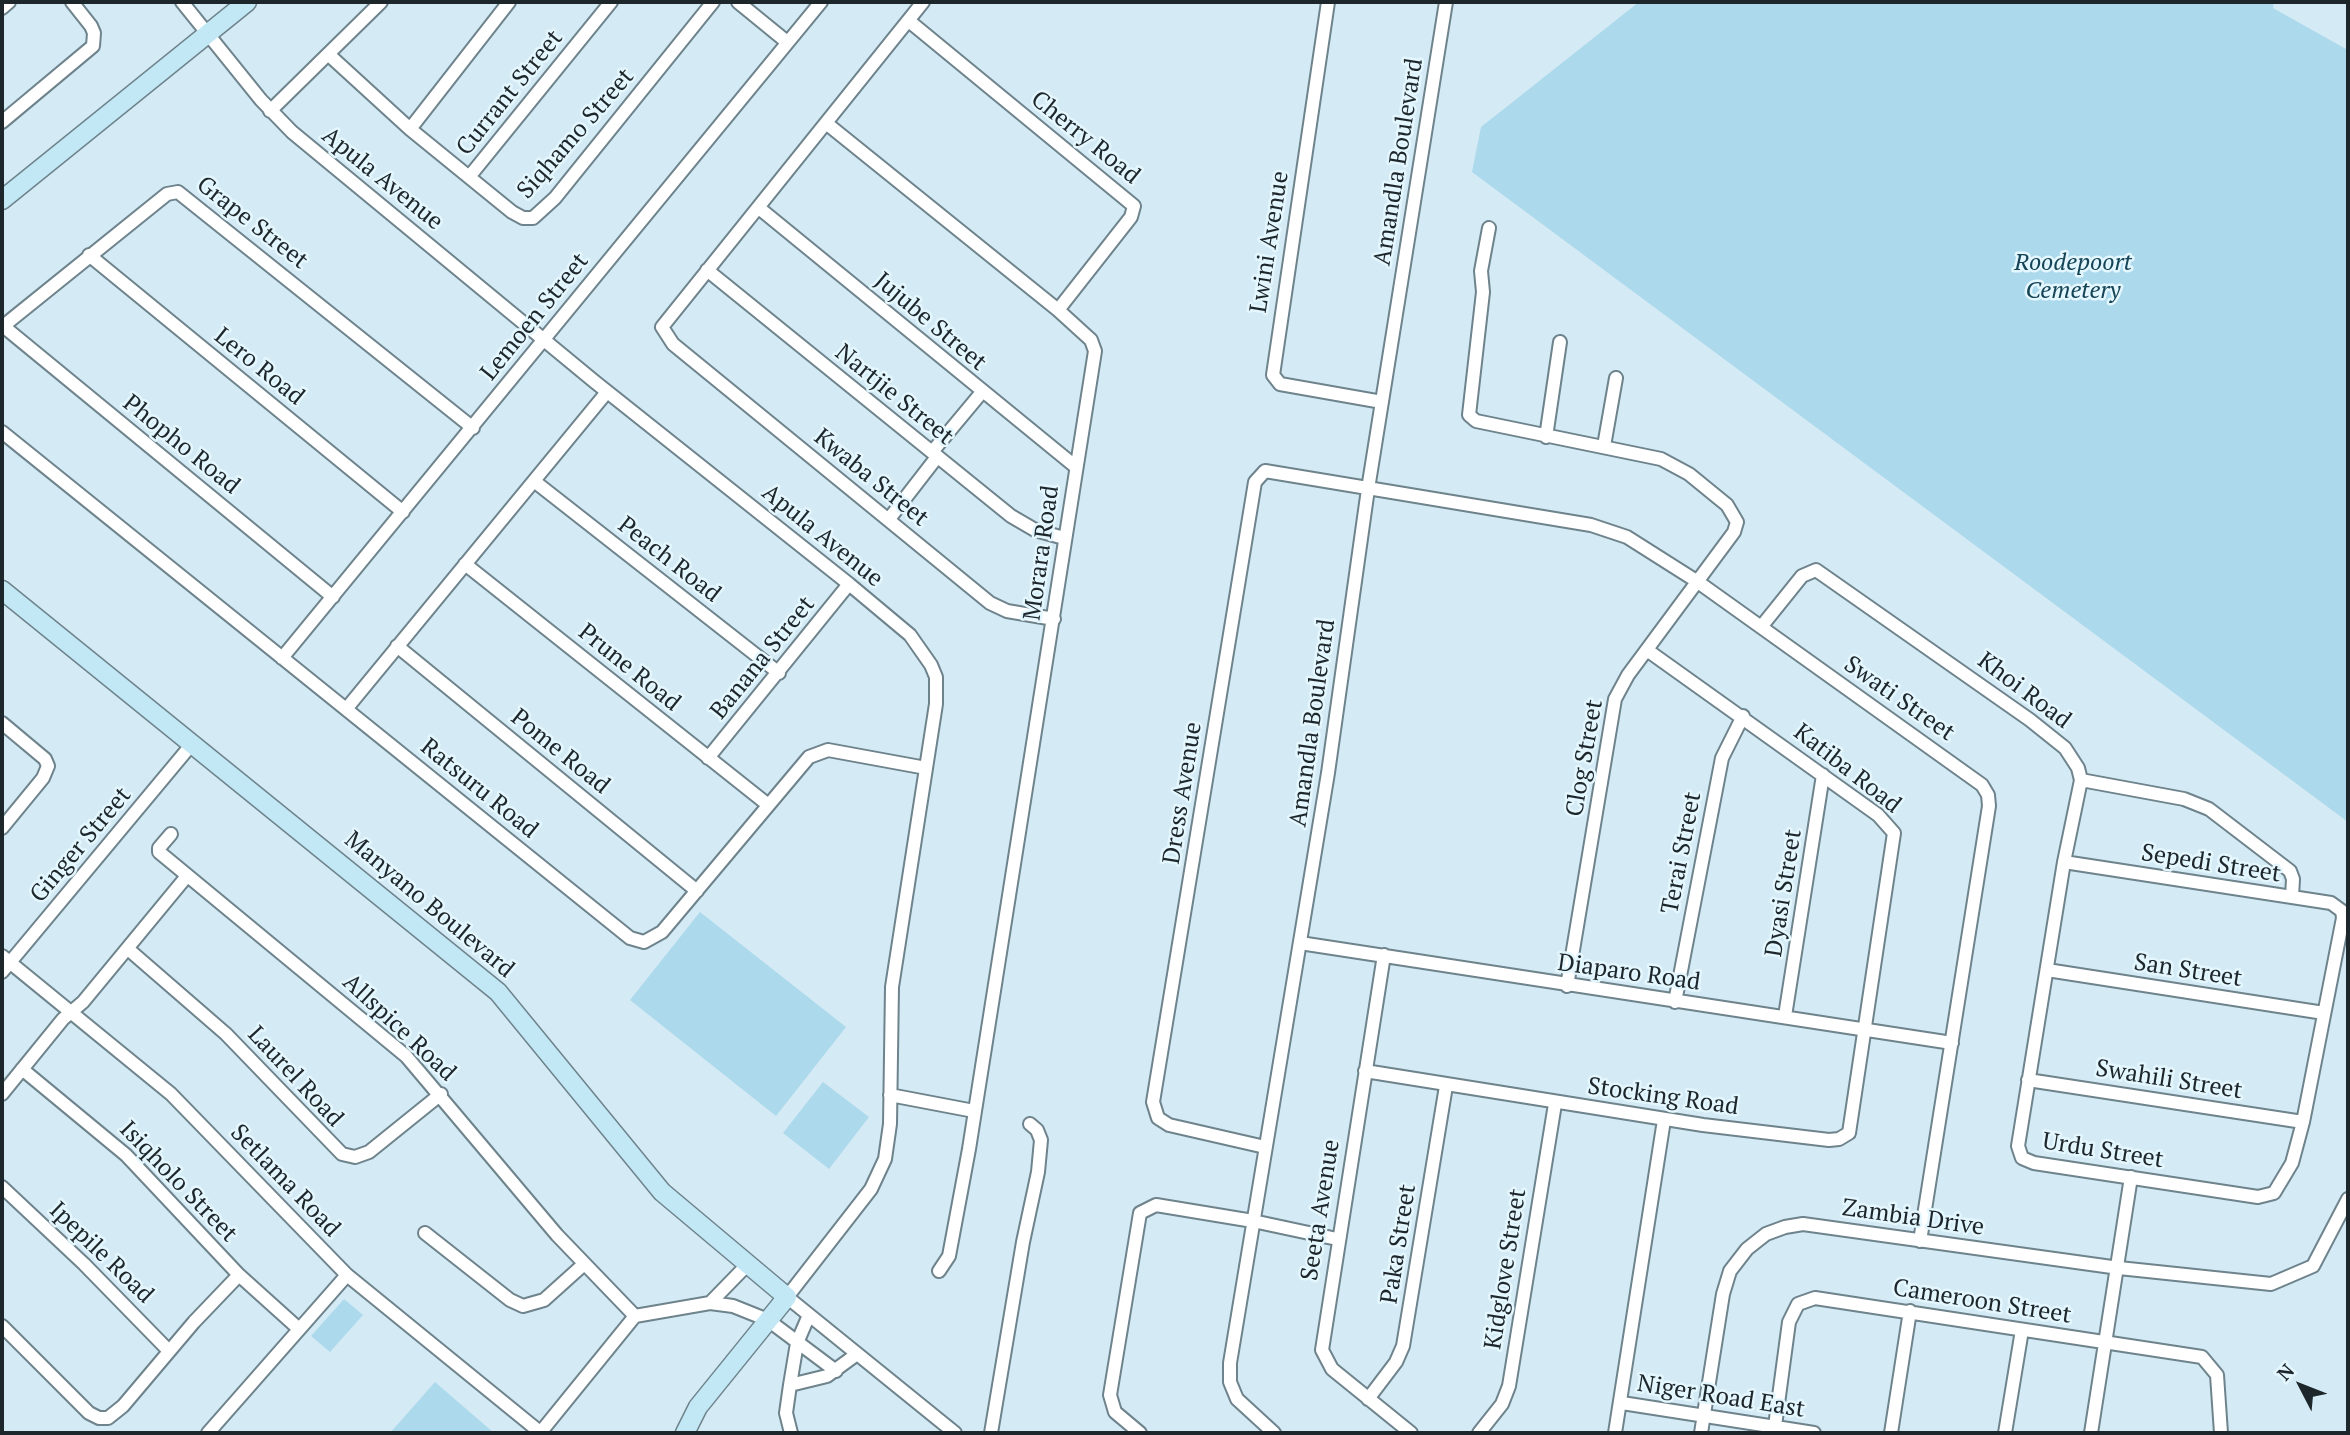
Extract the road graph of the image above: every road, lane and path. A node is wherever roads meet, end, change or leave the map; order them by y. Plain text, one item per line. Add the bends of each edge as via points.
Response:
1 (9, 2) edge
2 (72, 2) edge
3 (182, 2) edge
4 (247, 2) edge
5 (381, 2) edge
6 (509, 2) edge
7 (611, 2) edge
8 (713, 2) edge
9 (738, 2) edge
10 (821, 2) edge
11 (923, 2) edge
12 (1328, 2) edge
13 (1446, 2) edge
14 (2, 8) edge
15 (909, 21) junction
16 (208, 34) junction
17 (787, 42) junction
18 (328, 54) junction
19 (270, 111) junction
20 (2, 122) edge
21 (826, 123) junction
22 (410, 129) junction
23 (469, 177) junction
24 (2, 200) edge
25 (759, 208) junction
26 (1489, 228) dead end
27 (89, 255) junction
28 (707, 270) junction
29 (1058, 310) junction
30 (2, 327) edge
31 (543, 339) junction
32 (1560, 342) dead end
33 (1616, 378) dead end
34 (607, 392) junction
35 (982, 392) junction
36 (1381, 402) junction
37 (474, 428) junction
38 (2, 432) edge
39 (1546, 437) junction
40 (1604, 446) junction
41 (935, 455) junction
42 (1076, 467) junction
43 (534, 481) junction
44 (1368, 489) junction
45 (402, 512) junction
46 (889, 519) junction
47 (1064, 538) junction
48 (465, 564) junction
49 (1698, 582) junction
50 (849, 584) junction
51 (2, 590) edge
52 (333, 597) junction
53 (1054, 619) junction
54 (1761, 627) junction
55 (397, 646) junction
56 (1647, 650) junction
57 (282, 658) junction
58 (779, 673) junction
59 (346, 708) junction
60 (1743, 716) junction
61 (2, 723) edge
62 (192, 744) junction
63 (709, 758) junction
64 (926, 768) junction
65 (1823, 775) junction
66 (2081, 780) junction
67 (767, 804) junction
68 (2, 828) edge
69 (171, 834) dead end
70 (2064, 862) junction
71 (187, 876) junction
72 (697, 891) junction
73 (2292, 897) junction
74 (2343, 918) joint
75 (1300, 943) junction
76 (128, 949) junction
77 (1384, 955) junction
78 (4, 963) edge
79 (2047, 970) junction
80 (1567, 986) junction
81 (1675, 1002) junction
82 (71, 1012) junction
83 (2324, 1013) junction
84 (1785, 1016) junction
85 (1866, 1028) junction
86 (1952, 1043) junction
87 (22, 1069) junction
88 (1365, 1072) junction
89 (2028, 1080) junction
90 (1446, 1086) junction
91 (2, 1094) edge
92 (441, 1094) junction
93 (890, 1095) junction
94 (1555, 1104) junction
95 (974, 1111) junction
96 (1664, 1120) junction
97 (2303, 1122) junction
98 (1030, 1124) dead end
99 (1265, 1147) junction
100 (2131, 1177) junction
101 (2, 1187) edge
102 (2348, 1199) edge
103 (1253, 1221) junction
104 (425, 1233) dead end
105 (1337, 1239) junction
106 (1920, 1241) junction
107 (583, 1265) junction
108 (747, 1265) junction
109 (2119, 1268) junction
110 (939, 1271) dead end
111 (239, 1275) junction
112 (347, 1275) junction
113 (787, 1297) junction
114 (710, 1303) junction
115 (1910, 1311) junction
116 (809, 1315) junction
117 (635, 1316) junction
118 (768, 1320) junction
119 (2, 1326) edge
120 (299, 1329) junction
121 (2022, 1330) junction
122 (798, 1341) junction
123 (2105, 1343) junction
124 (169, 1351) junction
125 (857, 1354) junction
126 (835, 1371) junction
127 (790, 1385) junction
128 (1368, 1399) junction
129 (1622, 1403) junction
130 (1704, 1415) junction
131 (1775, 1426) junction
132 (208, 1433) edge
133 (540, 1433) edge
134 (685, 1433) edge
135 (791, 1433) edge
136 (955, 1433) edge
137 (991, 1433) edge
138 (1140, 1433) edge
139 (1273, 1433) edge
140 (1411, 1433) edge
141 (1479, 1433) edge
142 (1615, 1433) edge
143 (1701, 1433) edge
144 (1814, 1433) edge
145 (1891, 1433) edge
146 (2005, 1433) edge
147 (2091, 1433) edge
148 (2221, 1433) edge

1 - 14 street
2 - 20 street via 94,33 93,46
3 - 16 street, Apula Avenue
4 - 16 street
5 - 18 street
6 - 22 street
7 - 23 street, Currant Street
8 - 23 street, Siqhamo Street via 540,215 530,219 519,216
9 - 17 street
10 - 17 street, Lemoen Street
11 - 15 street
12 - 36 street, Lwini Avenue via 1273,374 1280,384
13 - 36 street, Amandla Boulevard
15 - 21 street
15 - 29 street, Cherry Road via 1134,206 1131,217
16 - 19 street, Apula Avenue
16 - 24 street
17 - 31 street, Lemoen Street
18 - 19 street
18 - 22 street, Siqhamo Street
19 - 31 street, Apula Avenue
21 - 25 street
21 - 29 street, Morara Road
22 - 23 street, Siqhamo Street
25 - 28 street
25 - 35 street, Jujube Street
26 - 39 street via 1469,415 1476,421
27 - 30 street, Grape Street
27 - 37 street, Grape Street via 167,194 178,192
27 - 45 street, Lero Road
28 - 41 street, Nartjie Street
28 - 46 street, Kwaba Street via 666,321 664,332
29 - 42 street, Morara Road via 1094,346
30 - 52 street, Phopho Road
31 - 34 street, Apula Avenue
31 - 37 street, Lemoen Street
32 - 39 street
33 - 40 street
34 - 43 street
34 - 50 street, Apula Avenue
35 - 41 street
35 - 42 street, Jujube Street
36 - 44 street, Amandla Boulevard
37 - 45 street, Lemoen Street
38 - 57 street, Ratsuru Road
39 - 40 street
40 - 49 street, Clog Street via 1661,459 1689,474 1733,511 1734,532
41 - 46 street
41 - 47 street, Nartjie Street via 1019,522
42 - 47 street, Morara Road
43 - 48 street
43 - 58 street, Peach Road
44 - 49 street, Swati Street via 1599,527 1628,537
44 - 75 street, Amandla Boulevard
44 - 99 street, Dress Avenue via 1270,471 1262,472 1255,482 1153,1102 1158,1118 1169,1125
45 - 52 street, Lemoen Street
46 - 53 street, Kwaba Street via 997,607
47 - 53 street, Morara Road
48 - 55 street
48 - 63 street, Prune Road
49 - 54 street, Swati Street
49 - 56 street, Clog Street
50 - 58 street, Banana Street
50 - 64 street, Apula Avenue via 910,635 932,665 936,704
51 - 62 street, Manyano Boulevard
52 - 57 street, Lemoen Street
53 - 95 street, Morara Road
54 - 66 street, Khoi Road via 1802,576 1816,570 2050,736 2073,758
54 - 86 street, Swati Street via 1976,779 1986,791 1989,806
55 - 59 street
55 - 72 street, Pome Road
56 - 60 street, Katiba Road
56 - 80 street, Clog Street via 1615,699
57 - 59 street, Ratsuru Road
58 - 63 street, Banana Street
59 - 72 street, Ratsuru Road via 630,938 644,942 656,937
60 - 65 street, Katiba Road
60 - 81 street, Terai Street via 1722,758
61 - 68 street via 46,758 48,766
62 - 78 street, Ginger Street
62 - 108 street, Manyano Boulevard via 498,992 662,1192
63 - 67 street, Prune Road
64 - 67 street, Ratsuru Road via 839,751 817,753
64 - 93 street, Apula Avenue via 892,987
65 - 84 street, Dyasi Street
65 - 85 street, Katiba Road via 1887,822 1894,833
66 - 70 street, Urdu Street
66 - 73 street via 2184,799 2209,809 2290,870
67 - 72 street, Ratsuru Road
69 - 71 street, Allspice Road via 159,852
70 - 73 street, Sepedi Street
70 - 79 street, Urdu Street
71 - 76 street
71 - 92 street, Allspice Road via 392,1043
73 - 74 street, Sepedi Street via 2331,903 2342,911
74 - 83 street, Urdu Street
75 - 77 street, Diaparo Road
75 - 99 street, Amandla Boulevard
76 - 82 street
76 - 92 street, Laurel Road via 226,1034 342,1154 355,1157 369,1152
77 - 80 street, Diaparo Road
77 - 88 street, Seeta Avenue
78 - 82 street, Setlama Road
79 - 83 street, San Street
79 - 89 street, Urdu Street
80 - 81 street, Diaparo Road
81 - 84 street, Diaparo Road
82 - 87 street
82 - 112 street, Setlama Road via 171,1094
83 - 97 street, Urdu Street
84 - 85 street, Diaparo Road
85 - 86 street, Diaparo Road
85 - 96 street, Stocking Road via 1851,1128 1844,1137 1829,1140
86 - 106 street, Swati Street
87 - 91 street
87 - 111 street, Isiqholo Street via 126,1155
88 - 90 street, Stocking Road
88 - 105 street, Seeta Avenue
89 - 97 street, Swahili Street
89 - 100 street, Urdu Street via 2018,1146 2022,1158
90 - 94 street, Stocking Road
90 - 128 street, Paka Street via 1403,1346
92 - 107 street, Allspice Road
93 - 95 street
93 - 113 street, Apula Avenue via 888,1142 880,1172 860,1205
94 - 96 street, Stocking Road
94 - 141 street, Kidglove Street via 1509,1386 1502,1404
95 - 110 street, Morara Road via 949,1256
96 - 129 street
97 - 100 street, Urdu Street via 2285,1178 2266,1196
98 - 137 street via 1041,1140 1038,1172
99 - 103 street, Amandla Boulevard
100 - 109 street
101 - 124 street, Ipepile Road
102 - 109 street, Zambia Drive via 2313,1266 2271,1284
103 - 105 street
103 - 138 street via 1156,1205 1137,1217 1110,1395 1115,1412
103 - 139 street, Amandla Boulevard via 1230,1382 1243,1407
104 - 107 street via 523,1306 544,1300
105 - 128 street, Seeta Avenue via 1322,1354 1332,1370
106 - 109 street, Zambia Drive
106 - 130 street, Zambia Drive via 1803,1224 1766,1234 1747,1249 1731,1271 1723,1294
107 - 117 street, Allspice Road
108 - 113 street, Manyano Boulevard
108 - 114 street
109 - 123 street
111 - 120 street, Isiqholo Street
111 - 124 street
112 - 120 street
112 - 133 street, Setlama Road
113 - 116 street
113 - 118 street
114 - 117 street
114 - 118 street via 733,1306
115 - 121 street, Cameroon Street
115 - 131 street, Cameroon Street via 1828,1298 1798,1304 1789,1322
115 - 145 street
116 - 122 street
116 - 125 street
117 - 133 street
118 - 122 street
118 - 134 street via 698,1407
119 - 124 street via 99,1418 117,1412
120 - 132 street
121 - 123 street, Cameroon Street
121 - 146 street
122 - 126 street
122 - 127 street
123 - 147 street
123 - 148 street, Cameroon Street via 2208,1361 2217,1375
125 - 126 street
125 - 136 street
126 - 127 street
127 - 135 street via 786,1413
128 - 140 street, Seeta Avenue
129 - 130 street, Niger Road East
129 - 142 street
130 - 131 street, Niger Road East
130 - 143 street, Zambia Drive
131 - 144 street, Niger Road East

